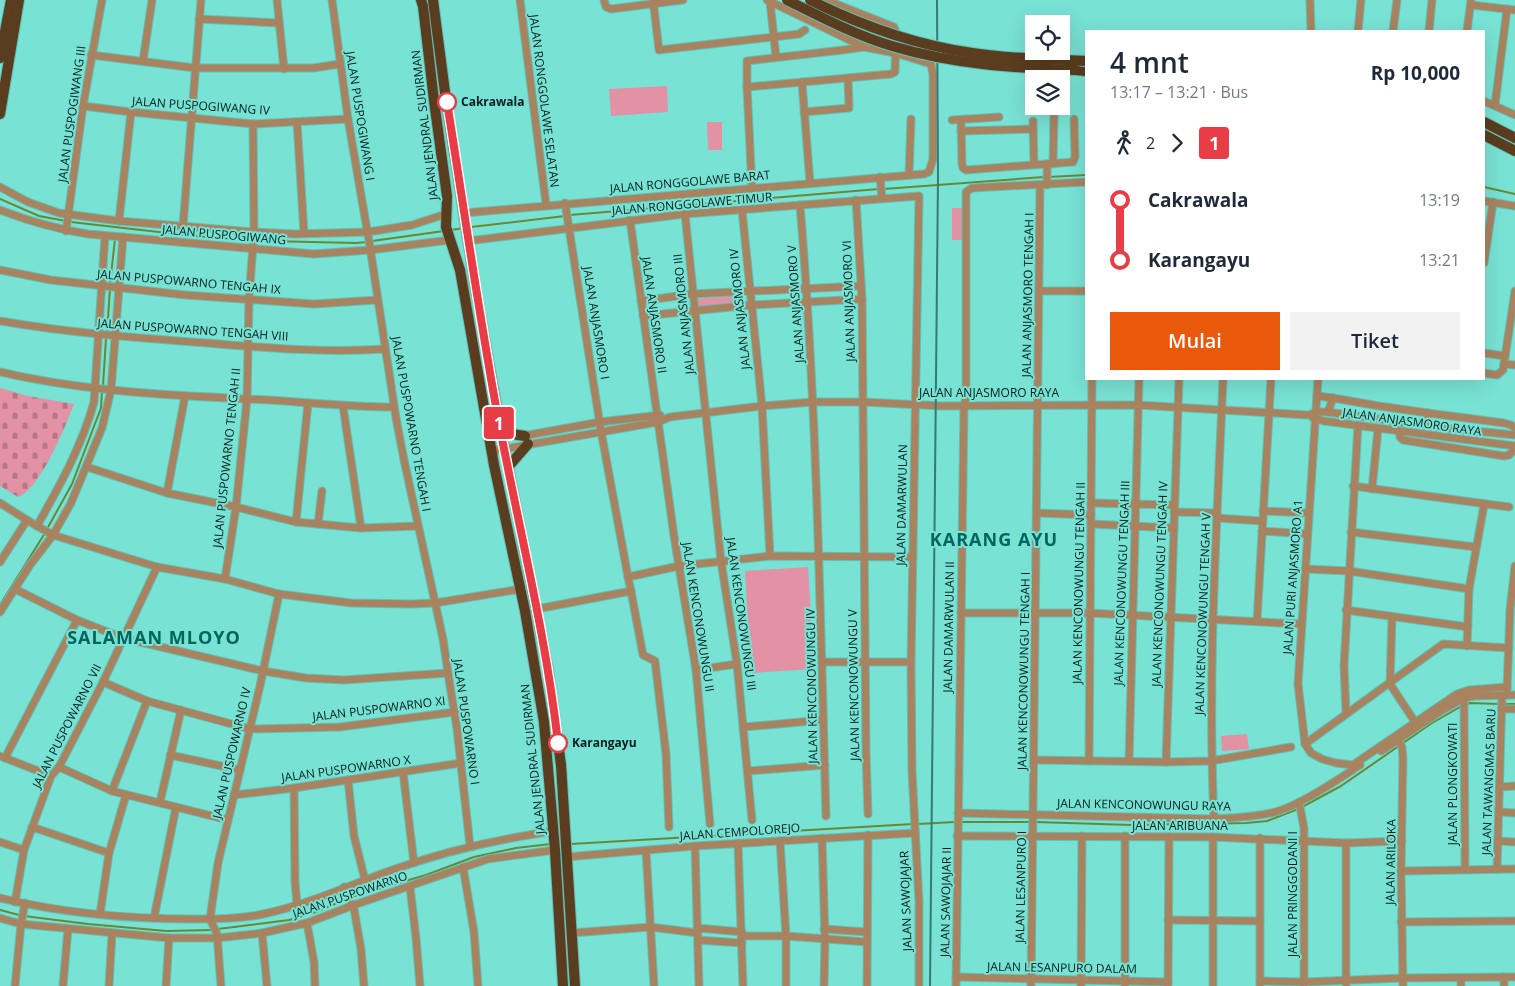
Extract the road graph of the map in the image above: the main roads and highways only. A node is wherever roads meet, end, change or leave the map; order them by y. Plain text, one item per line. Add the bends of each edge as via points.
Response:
1 (11, 0) edge
2 (19, 0) edge
3 (433, 0) edge
4 (787, 0) edge
5 (810, 0) edge
6 (422, 2) edge
7 (0, 58) edge
8 (1085, 61) edge
9 (1081, 71) edge
10 (0, 114) edge
11 (1485, 123) edge
12 (1485, 136) edge
13 (1515, 138) edge
14 (1515, 151) edge
15 (501, 429) junction
16 (508, 467) junction
17 (563, 986) edge
18 (575, 986) edge

1 - 7 highway
2 - 10 highway
3 - 15 highway, JALAN JENDRAL SUDIRMAN via 467,237
4 - 9 highway, bridge via 850,30 900,48 982,64
5 - 8 highway, bridge via 858,22 930,46 974,54
6 - 17 highway, JALAN JENDRAL SUDIRMAN via 448,196 449,238 460,270 544,722
11 - 13 highway
12 - 14 highway
15 - 16 highway, JALAN JENDRAL SUDIRMAN
15 - 16 highway via 527,440
16 - 18 highway, JALAN JENDRAL SUDIRMAN via 548,669 556,727

